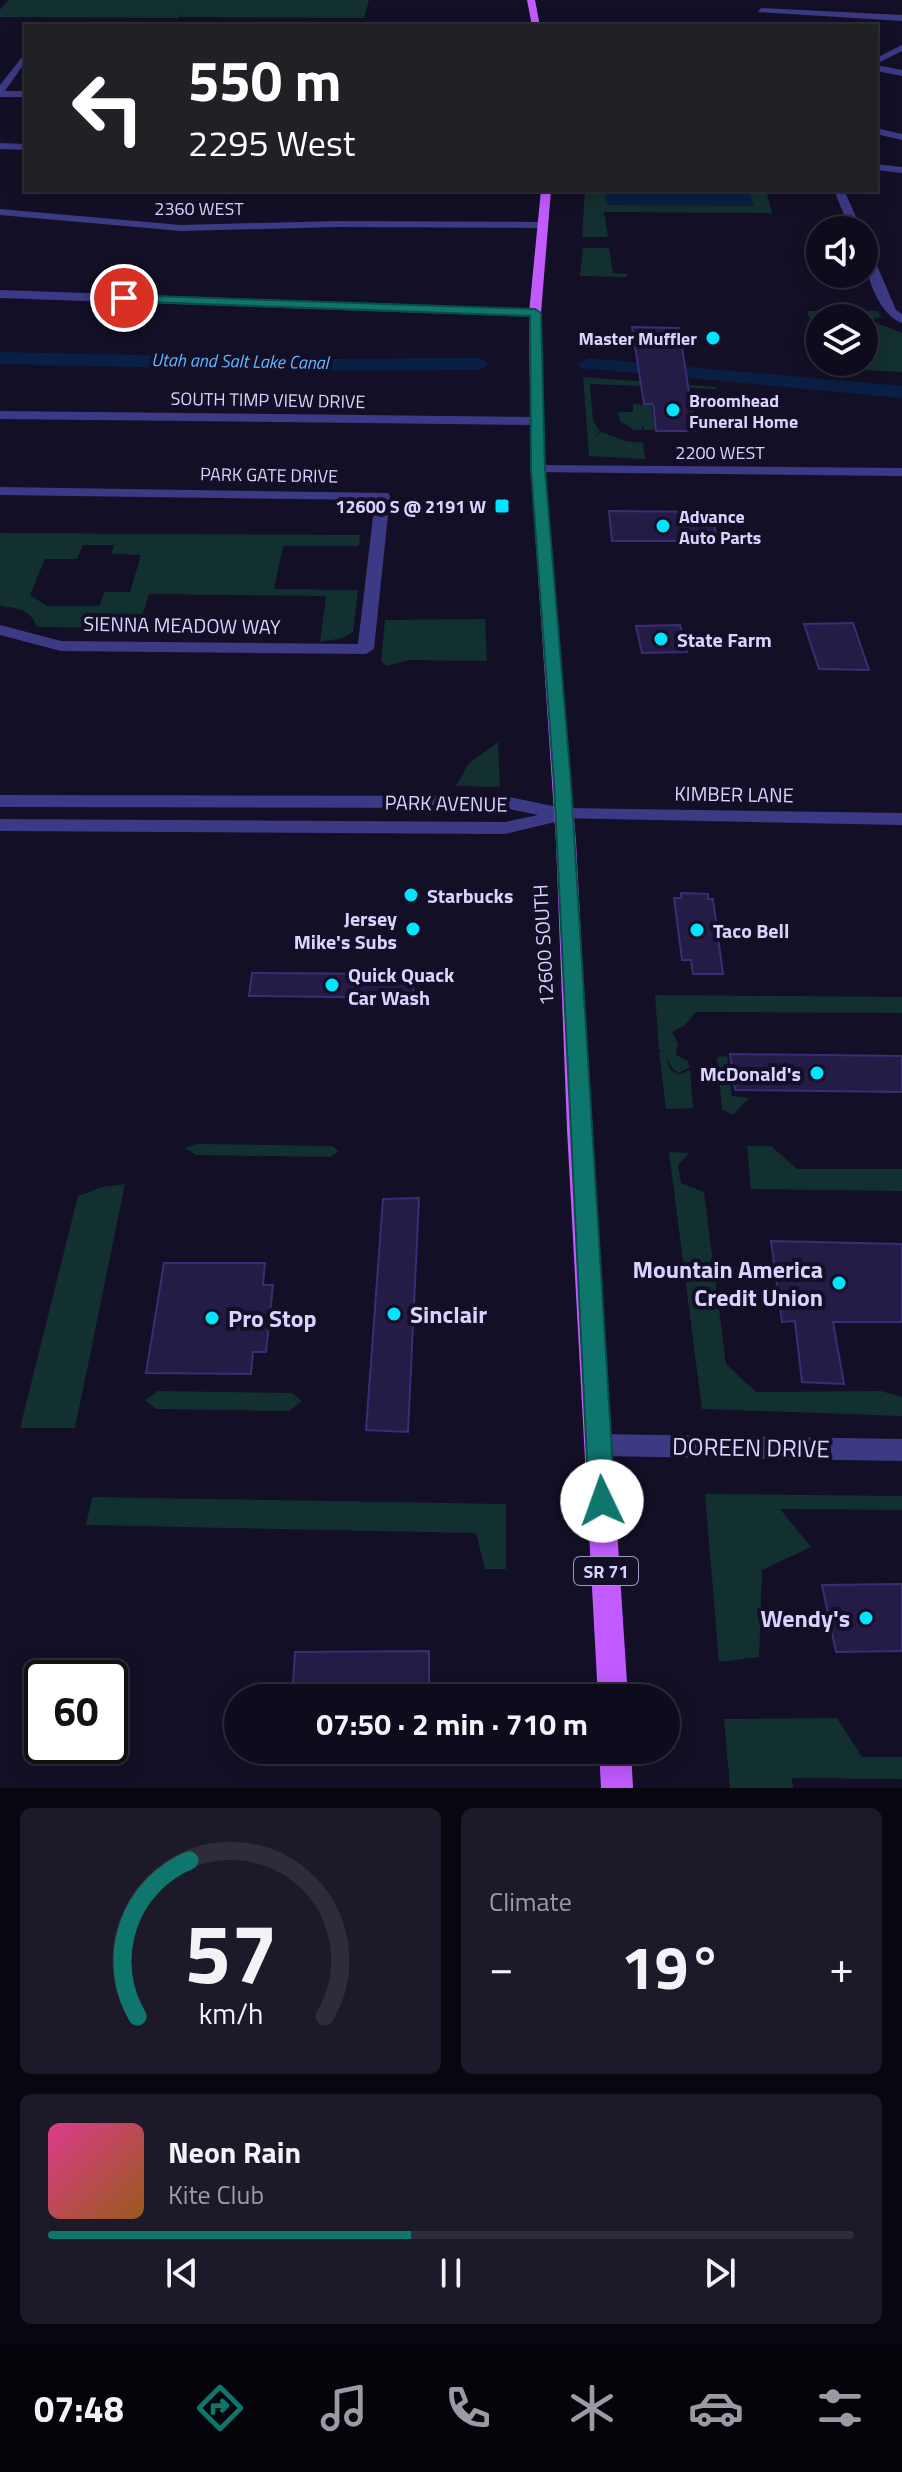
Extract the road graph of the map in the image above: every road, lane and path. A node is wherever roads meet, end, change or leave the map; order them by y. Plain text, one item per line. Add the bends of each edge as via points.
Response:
1 (531, 0) edge
2 (756, 0) edge
3 (902, 18) edge
4 (536, 24) edge
5 (890, 45) dead end
6 (902, 47) edge
7 (24, 58) edge
8 (878, 60) edge
9 (878, 68) edge
10 (902, 73) edge
11 (0, 93) edge
12 (24, 94) edge
13 (878, 131) edge
14 (902, 137) edge
15 (0, 146) edge
16 (24, 147) edge
17 (878, 167) edge
18 (902, 170) edge
19 (546, 192) edge
20 (840, 192) edge
21 (0, 212) edge
22 (850, 216) edge
23 (543, 225) junction
24 (878, 282) edge
25 (0, 294) edge
26 (535, 313) junction
27 (902, 319) edge
28 (0, 415) edge
29 (536, 421) junction
30 (538, 469) junction
31 (902, 472) edge
32 (0, 491) edge
33 (0, 630) edge
34 (366, 649) joint
35 (0, 801) edge
36 (565, 814) junction
37 (902, 819) edge
38 (0, 825) edge
39 (599, 1445) junction
40 (902, 1450) edge
41 (612, 1684) edge
42 (616, 1764) edge
43 (617, 1788) edge

1 - 4 main road
2 - 3 street via 762,14
5 - 6 street
6 - 8 street
7 - 11 street
9 - 10 street
11 - 12 street
13 - 14 street
15 - 16 street
17 - 18 street
19 - 23 main road, 12600 SOUTH / SR 71
20 - 22 street
21 - 23 street, 2360 WEST via 181,228
23 - 26 main road, 12600 SOUTH / SR 71
24 - 27 street via 891,312
25 - 26 street
26 - 29 main road, 12600 SOUTH / SR 71
28 - 29 street, SOUTH TIMP VIEW DRIVE
29 - 30 main road, 12600 SOUTH / SR 71
30 - 31 street, 2200 WEST
30 - 36 main road, 12600 SOUTH / SR 71
32 - 34 street, PARK GATE DRIVE via 383,496
33 - 34 street, SIENNA MEADOW WAY via 61,646
35 - 36 street, PARK AVENUE via 505,802
36 - 37 street, KIMBER LANE
36 - 38 street, PARK AVENUE via 505,828
36 - 39 main road, 12600 SOUTH / SR 71
39 - 40 street, DOREEN DRIVE
39 - 41 main road, 12600 SOUTH / SR 71
42 - 43 main road

